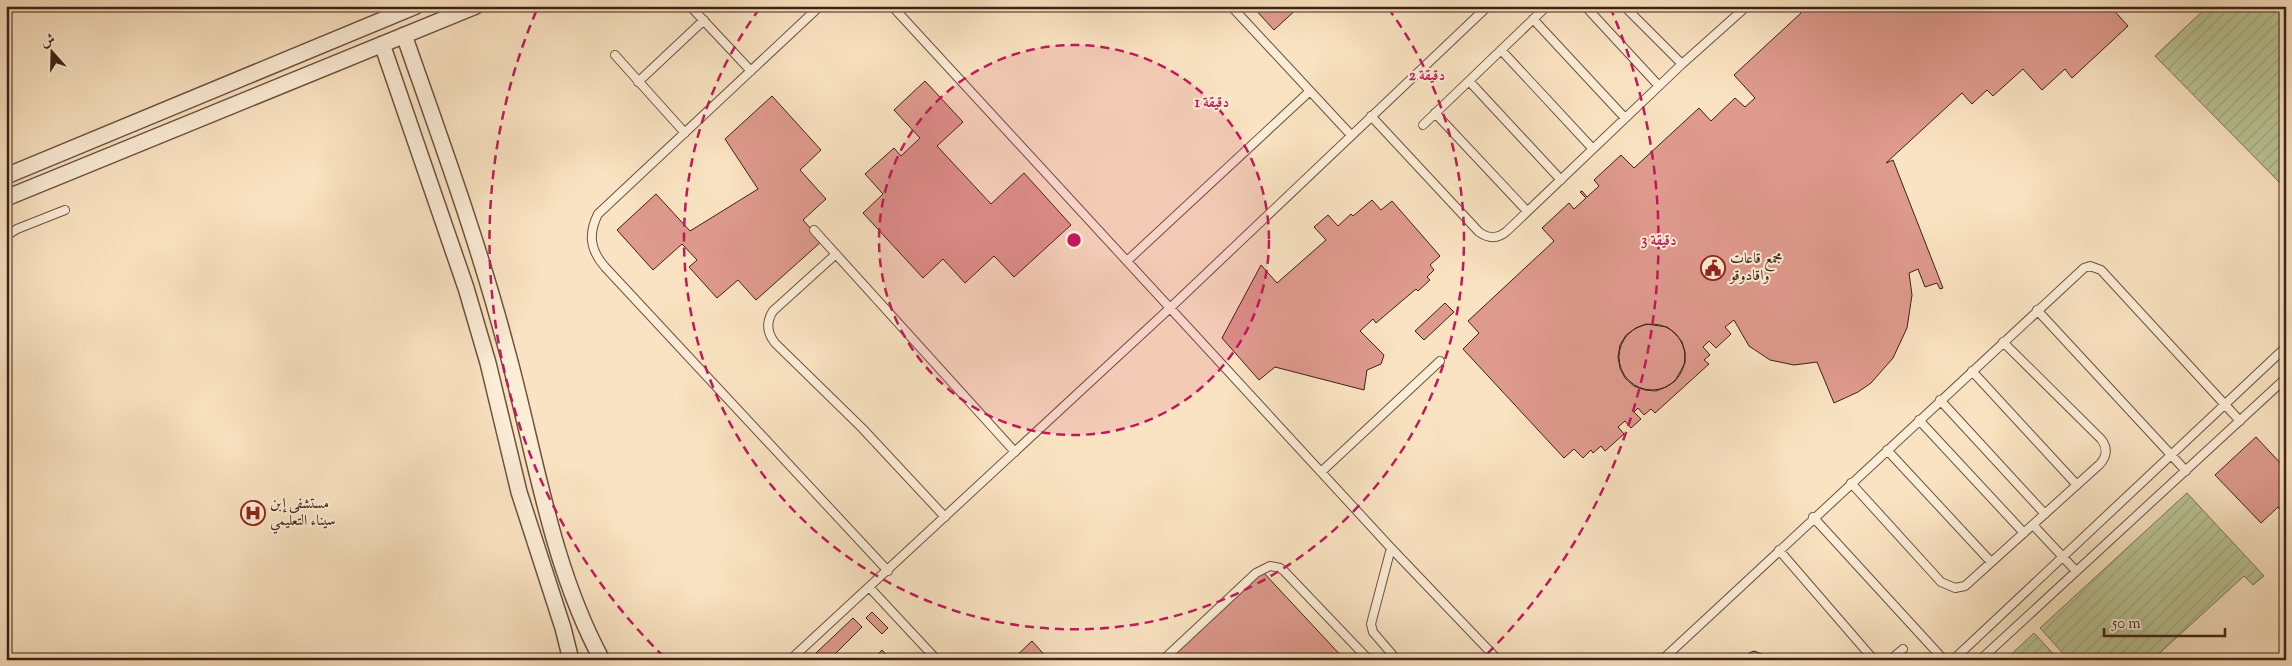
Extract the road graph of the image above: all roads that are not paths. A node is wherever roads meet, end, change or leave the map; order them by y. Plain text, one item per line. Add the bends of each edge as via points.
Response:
1 (416, 6) edge
2 (476, 6) edge
3 (690, 6) edge
4 (820, 6) edge
5 (892, 6) edge
6 (1232, 6) edge
7 (1488, 6) edge
8 (1547, 6) edge
9 (1585, 6) edge
10 (1624, 6) edge
11 (1747, 6) edge
12 (1533, 19) junction
13 (704, 20) junction
14 (404, 35) junction
15 (382, 44) junction
16 (1501, 50) junction
17 (614, 55) dead end
18 (1682, 64) junction
19 (751, 70) junction
20 (1469, 81) junction
21 (638, 82) junction
22 (1659, 86) junction
23 (1310, 91) junction
24 (1435, 113) junction
25 (1371, 116) junction
26 (1626, 118) junction
27 (1423, 124) dead end
28 (685, 132) junction
29 (1351, 135) junction
30 (88, 142) junction
31 (1593, 149) junction
32 (96, 162) junction
33 (6, 176) edge
34 (1561, 180) junction
35 (6, 198) edge
36 (65, 210) dead end
37 (1527, 211) junction
38 (814, 230) dead end
39 (6, 236) edge
40 (836, 254) junction
41 (1127, 261) junction
42 (1170, 308) junction
43 (2037, 310) junction
44 (2003, 342) junction
45 (2286, 347) edge
46 (1440, 361) dead end
47 (1972, 371) junction
48 (2286, 378) edge
49 (1940, 400) junction
50 (2224, 404) junction
51 (1919, 420) junction
52 (2240, 421) junction
53 (1887, 450) junction
54 (1015, 452) junction
55 (2170, 454) junction
56 (2186, 471) junction
57 (1321, 472) junction
58 (1851, 483) junction
59 (2078, 485) junction
60 (2046, 514) junction
61 (945, 517) junction
62 (1814, 518) junction
63 (2033, 525) junction
64 (2024, 532) junction
65 (1391, 548) junction
66 (1779, 550) junction
67 (2062, 556) junction
68 (1991, 562) junction
69 (888, 570) junction
70 (2076, 571) junction
71 (869, 587) junction
72 (1903, 649) dead end
73 (572, 660) edge
74 (602, 660) edge
75 (790, 660) edge
76 (937, 660) edge
77 (1163, 660) edge
78 (1369, 660) edge
79 (1397, 660) edge
80 (1498, 660) edge
81 (1662, 660) edge
82 (1874, 660) edge
83 (1890, 660) edge
84 (1944, 660) edge
85 (1953, 660) edge
86 (1980, 660) edge

1 - 30 street
2 - 14 street
3 - 13 lane
4 - 19 lane
5 - 41 lane
6 - 23 lane
7 - 25 lane
8 - 12 lane
9 - 22 lane
10 - 18 lane
11 - 18 lane
12 - 16 lane
12 - 26 lane
13 - 19 lane
13 - 21 lane
14 - 15 street
14 - 74 street via 485,271 565,571
15 - 32 street
15 - 73 street via 466,288 519,492
16 - 20 lane
16 - 31 lane
17 - 21 lane
18 - 22 lane
19 - 28 lane
20 - 24 lane
20 - 34 lane
21 - 28 lane
22 - 26 lane
23 - 29 lane
23 - 41 lane
24 - 27 lane
24 - 37 lane
25 - 29 lane
25 - 37 lane via 1482,235 1500,236
26 - 31 lane
28 - 69 lane via 598,214 591,236 592,248 597,258
29 - 42 lane
30 - 32 street
30 - 33 street
31 - 34 lane
32 - 35 street
34 - 37 lane
36 - 39 lane
38 - 40 lane
40 - 54 lane
40 - 61 lane via 773,311 768,322 769,333 775,343 862,428
41 - 42 lane
42 - 54 lane
42 - 57 lane
43 - 44 lane
43 - 50 lane via 2079,272 2090,266 2096,267
43 - 55 lane
44 - 47 lane
44 - 59 lane via 2105,444 2104,460
45 - 50 lane
46 - 57 lane
47 - 49 lane
47 - 59 lane
48 - 52 lane
49 - 51 lane
49 - 60 lane
50 - 52 lane
50 - 55 lane
51 - 53 lane
51 - 64 lane
52 - 56 lane
53 - 58 lane
53 - 68 lane
54 - 61 lane
55 - 56 lane
55 - 67 lane
56 - 70 lane
57 - 65 lane
58 - 62 lane
58 - 68 lane via 1945,585 1964,586
59 - 60 lane
60 - 63 lane
61 - 69 lane
62 - 66 lane
62 - 84 lane
63 - 64 lane
63 - 67 lane
64 - 68 lane
65 - 79 lane via 1371,624 1373,632
65 - 80 lane
66 - 81 lane
66 - 82 lane
67 - 70 lane
67 - 85 lane
69 - 71 lane
70 - 86 lane
71 - 75 lane
71 - 76 lane
72 - 83 lane
77 - 78 lane via 1256,573 1270,566 1284,571

